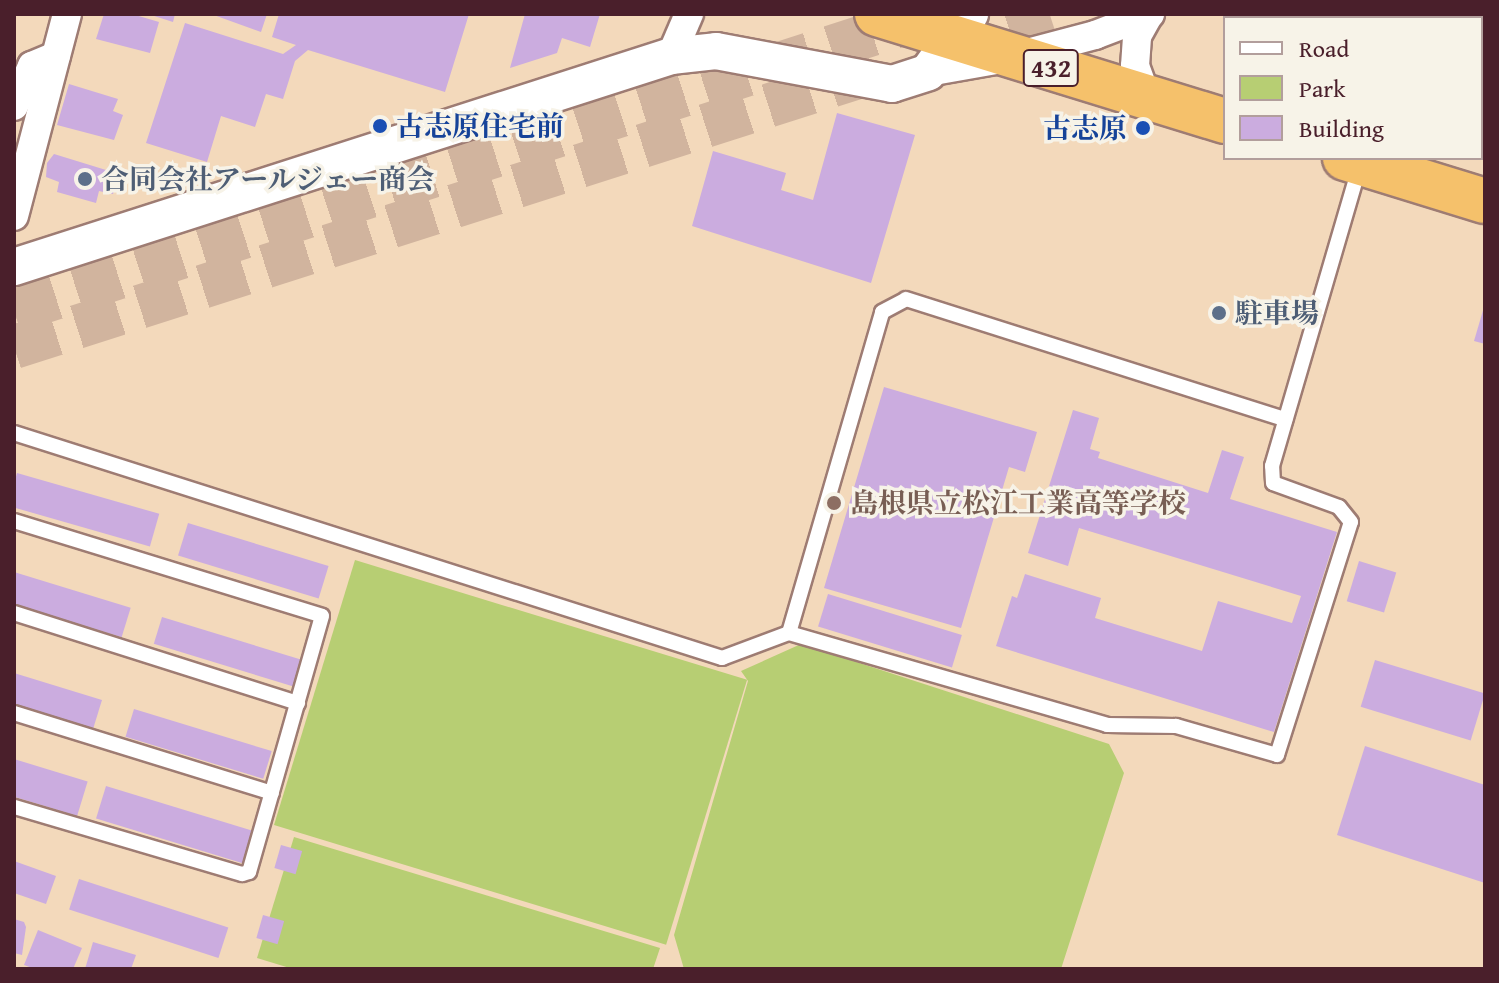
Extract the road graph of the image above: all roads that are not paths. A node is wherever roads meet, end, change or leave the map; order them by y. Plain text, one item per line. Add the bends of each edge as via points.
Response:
1 (67, 14) edge
2 (689, 14) edge
3 (877, 14) edge
4 (1150, 14) edge
5 (949, 41) edge
6 (56, 56) junction
7 (671, 56) junction
8 (1012, 57) junction
9 (1146, 96) junction
10 (14, 106) edge
11 (1223, 120) edge
12 (1352, 160) edge
13 (1485, 201) edge
14 (14, 216) edge
15 (14, 267) edge
16 (1285, 419) junction
17 (14, 433) edge
18 (14, 521) edge
19 (14, 613) edge
20 (789, 633) junction
21 (298, 703) junction
22 (14, 713) edge
23 (272, 793) junction
24 (14, 807) edge

1 - 6 street
2 - 7 street
3 - 5 highway, 432
4 - 8 street
4 - 9 street via 1137,36 1135,66
5 - 7 street via 892,84 716,51
5 - 8 highway, 432
6 - 10 street via 32,66
6 - 14 street
7 - 15 street
8 - 9 highway, 432
9 - 11 highway, 432
12 - 13 highway
12 - 16 lane
16 - 20 lane via 906,299 882,312
16 - 20 lane via 1272,466 1273,483 1339,507 1351,522 1277,755 1176,726 1107,725
17 - 20 lane via 722,658
18 - 21 lane via 322,616
19 - 21 lane
21 - 23 lane
22 - 23 lane
23 - 24 lane via 249,872 242,874

